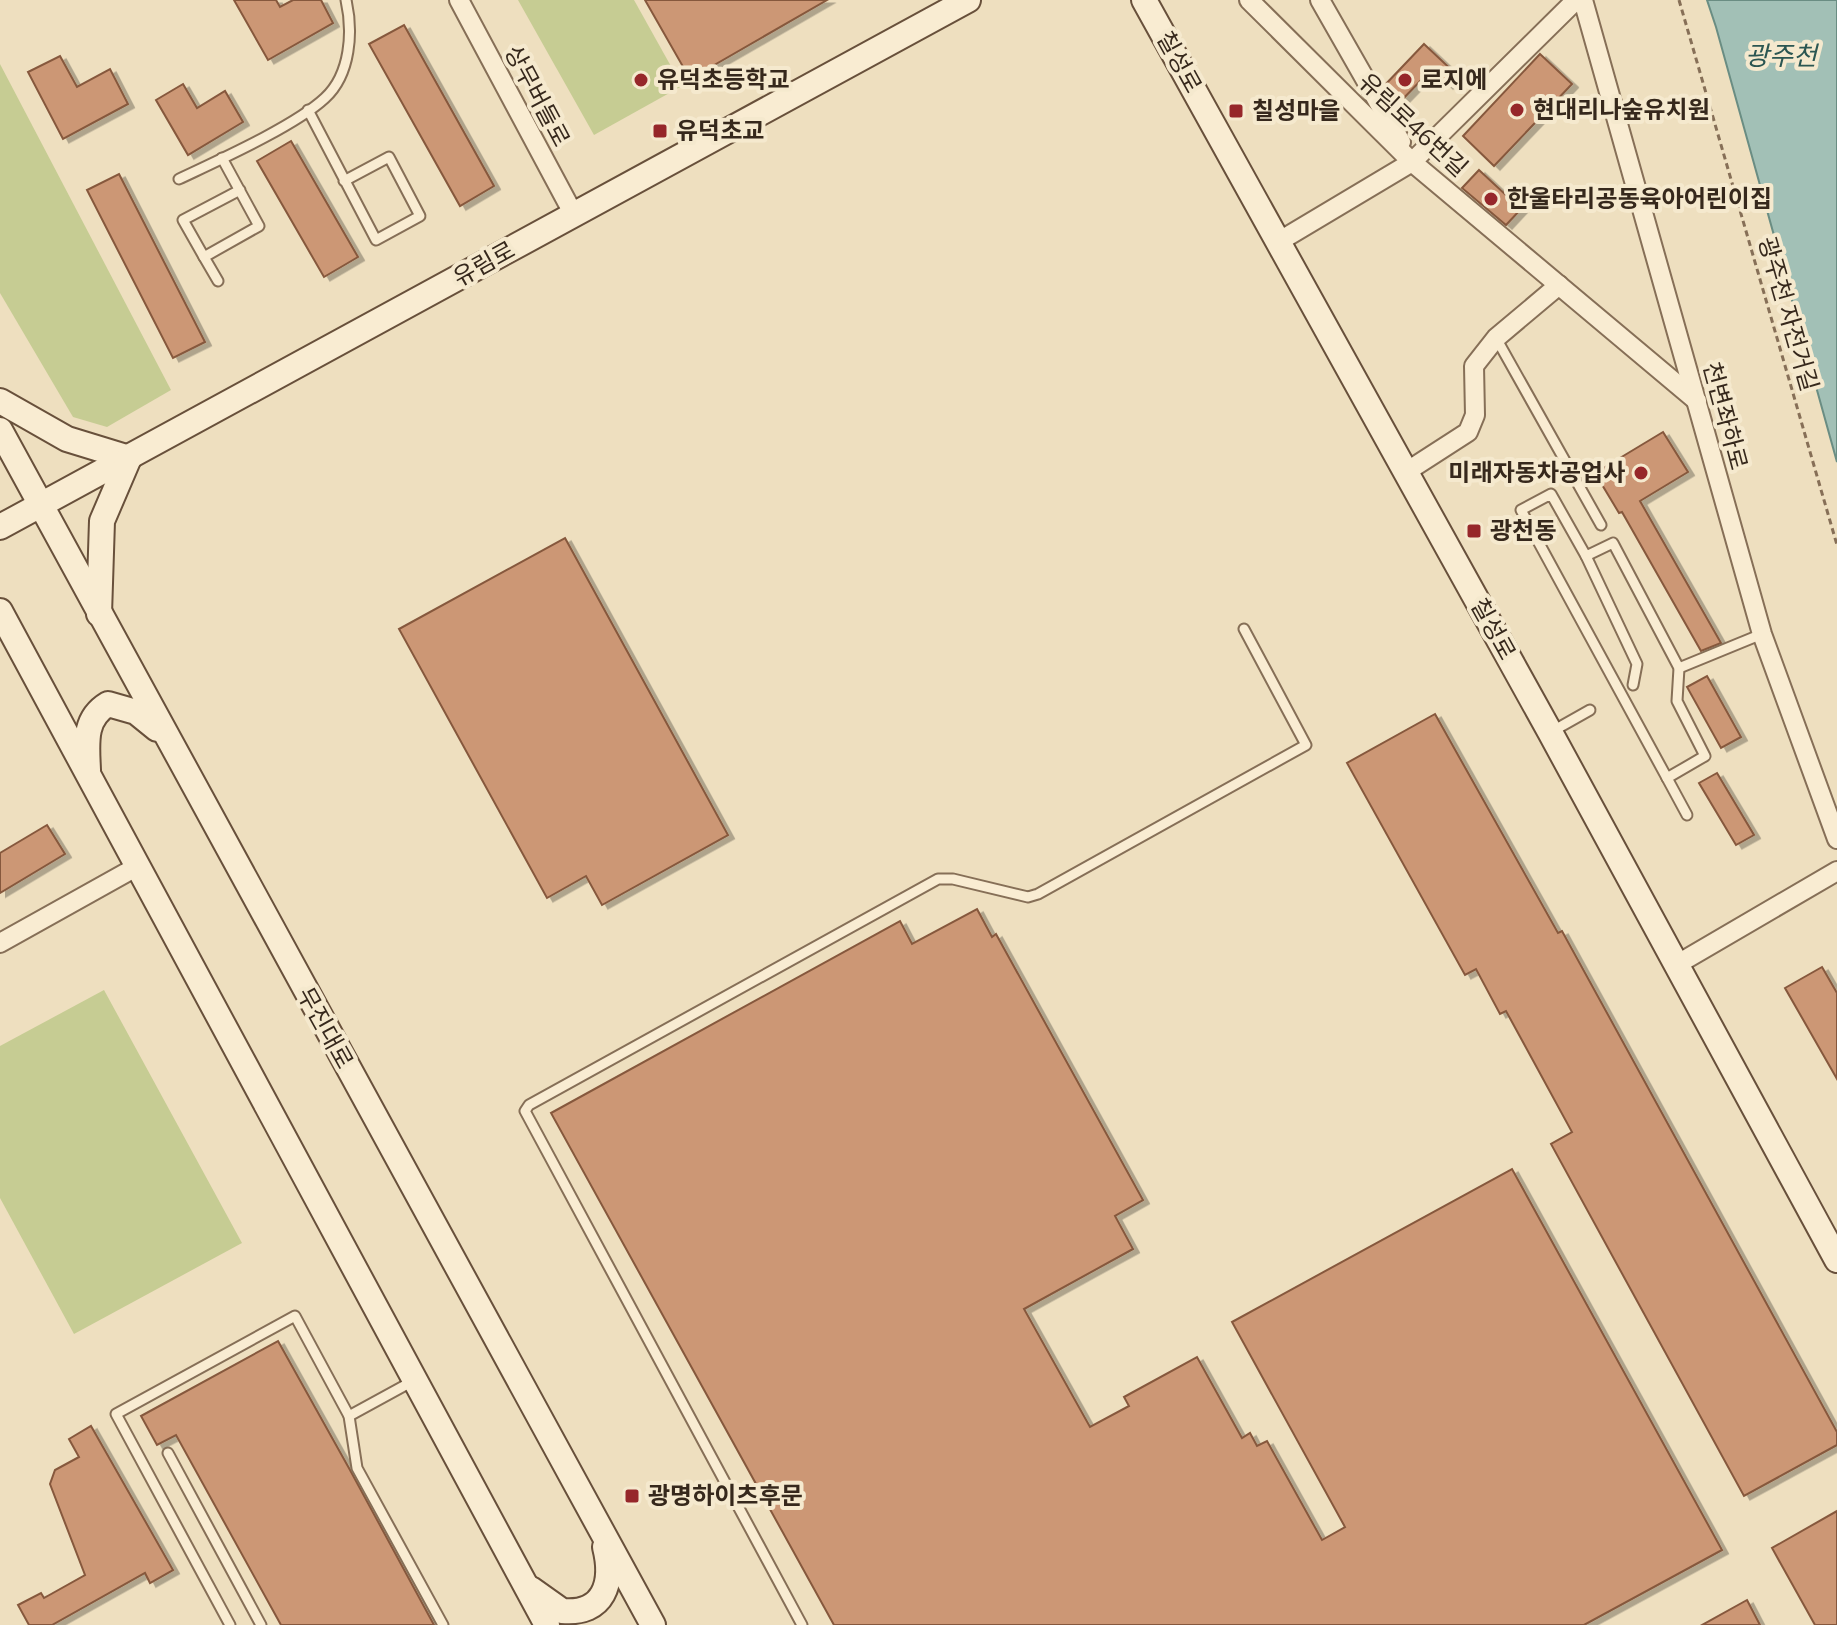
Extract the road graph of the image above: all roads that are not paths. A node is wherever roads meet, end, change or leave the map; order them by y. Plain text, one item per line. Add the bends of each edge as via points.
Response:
1 (346, 0) edge
2 (459, 0) edge
3 (968, 0) edge
4 (1144, 0) edge
5 (1249, 0) edge
6 (1320, 0) edge
7 (1576, 0) edge
8 (1583, 0) edge
9 (308, 110) junction
10 (222, 158) junction
11 (1412, 162) junction
12 (179, 179) dead end
13 (344, 181) junction
14 (240, 190) junction
15 (574, 215) junction
16 (1278, 242) junction
17 (204, 257) junction
18 (218, 281) dead end
19 (1559, 285) junction
20 (1496, 338) junction
21 (0, 401) edge
22 (1697, 401) junction
23 (0, 430) edge
24 (129, 458) junction
25 (1406, 472) junction
26 (39, 506) junction
27 (1601, 525) dead end
28 (0, 527) edge
29 (1586, 556) junction
30 (0, 611) edge
31 (99, 615) junction
32 (1244, 629) dead end
33 (1762, 634) junction
34 (1679, 668) junction
35 (1633, 685) dead end
36 (1590, 710) dead end
37 (1550, 732) junction
38 (165, 736) junction
39 (89, 775) junction
40 (1667, 778) junction
41 (1687, 815) dead end
42 (1837, 839) edge
43 (138, 866) junction
44 (1837, 871) edge
45 (0, 943) edge
46 (1676, 965) junction
47 (1837, 1260) edge
48 (416, 1379) junction
49 (349, 1416) junction
50 (168, 1453) dead end
51 (602, 1534) junction
52 (524, 1582) junction
53 (230, 1625) edge
54 (261, 1625) edge
55 (443, 1625) edge
56 (547, 1625) edge
57 (653, 1625) edge
58 (802, 1625) edge

1 - 9 lane via 352,28 343,69 327,97
2 - 15 street, 상무버들로
3 - 15 street, 유림로
4 - 16 street, 칠성로
5 - 11 street, 유림로46번길
6 - 11 street
7 - 11 street
8 - 22 street, 천변좌하로
9 - 10 lane
9 - 13 lane
10 - 12 lane
10 - 14 lane
11 - 16 street
11 - 19 street, 유림로46번길
13 - 13 lane via 376,240 420,216 389,157
14 - 17 lane via 259,226
14 - 17 lane via 183,220
15 - 24 street, 유림로
16 - 25 street, 칠성로
17 - 18 lane
19 - 20 street
19 - 22 street, 유림로46번길
20 - 25 street via 1474,366 1475,415 1468,432
20 - 27 lane
21 - 24 street via 67,439
22 - 33 street, 천변좌하로
23 - 26 street, 무진대로
24 - 26 street, 유림로
24 - 31 street via 102,521
25 - 37 street, 칠성로
26 - 28 street, 유림로
26 - 31 street, 무진대로
29 - 34 lane via 1613,543
29 - 35 lane via 1637,664
29 - 40 lane via 1551,494 1521,510
30 - 39 street
31 - 38 street, 무진대로
32 - 58 lane via 1306,745 1038,894 1028,897 938,879 525,1111
33 - 34 lane
33 - 42 street, 천변좌하로
34 - 40 lane via 1677,701 1705,756
36 - 37 lane
37 - 46 street, 칠성로
38 - 39 street via 136,712 108,704 92,717 87,734
38 - 51 street, 무진대로
39 - 43 street
40 - 41 lane
43 - 45 street
43 - 48 street
44 - 46 street
46 - 47 street, 칠성로
48 - 49 lane
48 - 52 street
49 - 53 lane via 295,1316 116,1414
49 - 55 lane via 357,1468
50 - 54 lane
51 - 52 street via 607,1587 591,1608 562,1611
51 - 57 street, 무진대로
52 - 56 street

